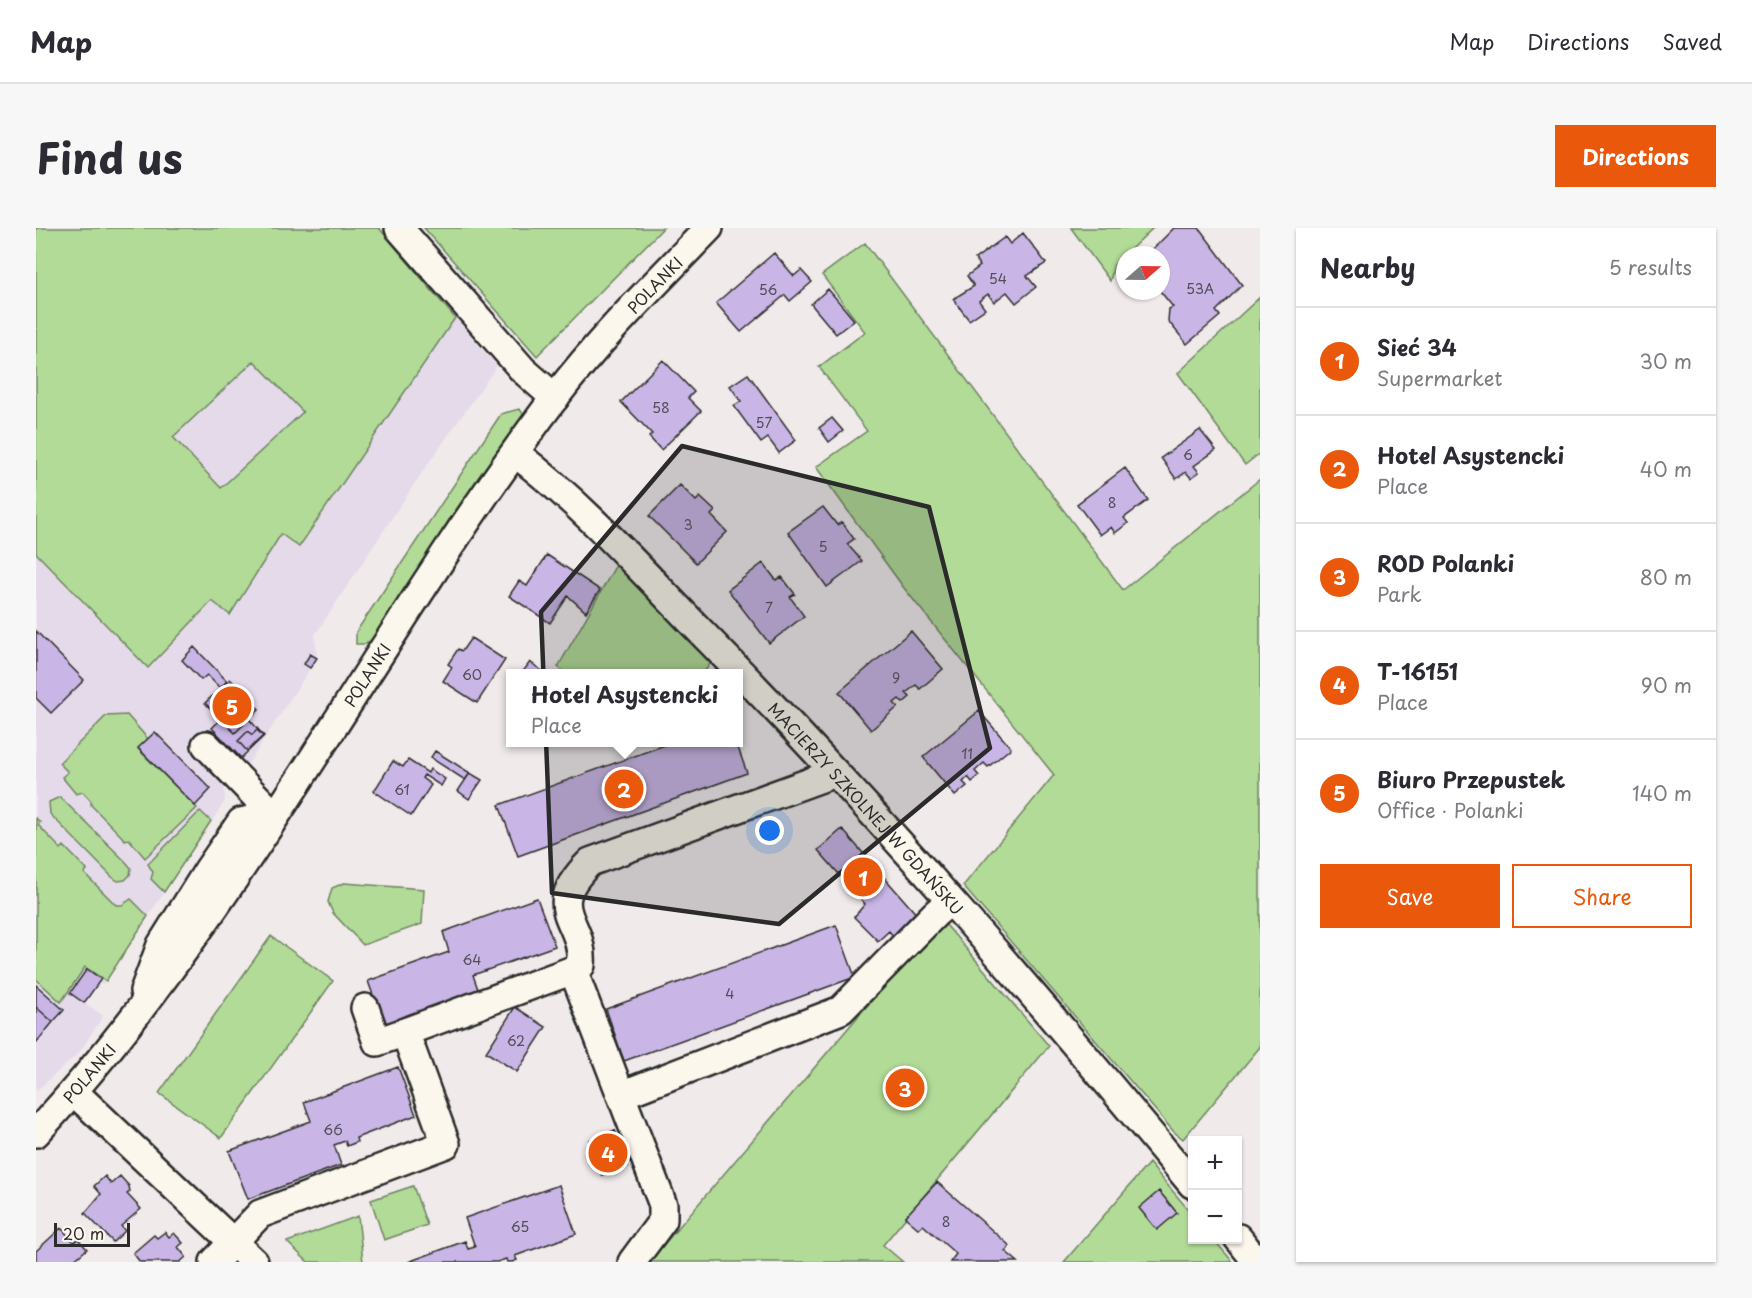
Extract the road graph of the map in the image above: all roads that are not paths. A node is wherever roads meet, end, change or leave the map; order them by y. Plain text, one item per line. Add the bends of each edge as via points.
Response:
1 (399, 228) edge
2 (709, 228) edge
3 (555, 398) junction
4 (515, 453) junction
5 (738, 669) edge
6 (743, 674) edge
7 (206, 745) dead end
8 (835, 773) junction
9 (274, 815) junction
10 (950, 901) junction
11 (573, 970) junction
12 (365, 1008) dead end
13 (405, 1032) junction
14 (74, 1092) junction
15 (621, 1095) junction
16 (36, 1133) edge
17 (1188, 1179) edge
18 (234, 1242) junction
19 (1242, 1243) edge
20 (214, 1262) edge
21 (254, 1262) edge
22 (632, 1262) edge
23 (1257, 1262) edge

1 - 3 street via 523,370
2 - 3 street, POLANKI via 609,333
3 - 4 street, POLANKI
4 - 5 street, MACIERZY SZKOLNEJ W GDAŃSKU via 599,529
4 - 9 street, POLANKI
6 - 8 street, MACIERZY SZKOLNEJ W GDAŃSKU
7 - 9 street
8 - 10 street, MACIERZY SZKOLNEJ W GDAŃSKU
8 - 11 street via 590,862 570,885 566,899 582,956 581,965
9 - 14 street, POLANKI via 202,928
10 - 15 street via 842,1010
10 - 17 street, MACIERZY SZKOLNEJ W GDAŃSKU
11 - 13 street
11 - 15 street
12 - 13 street via 377,1042
13 - 18 street via 446,1143 260,1214
14 - 16 street, POLANKI
14 - 18 street
15 - 22 street via 663,1205 663,1220
18 - 20 street
18 - 21 street
19 - 23 street

